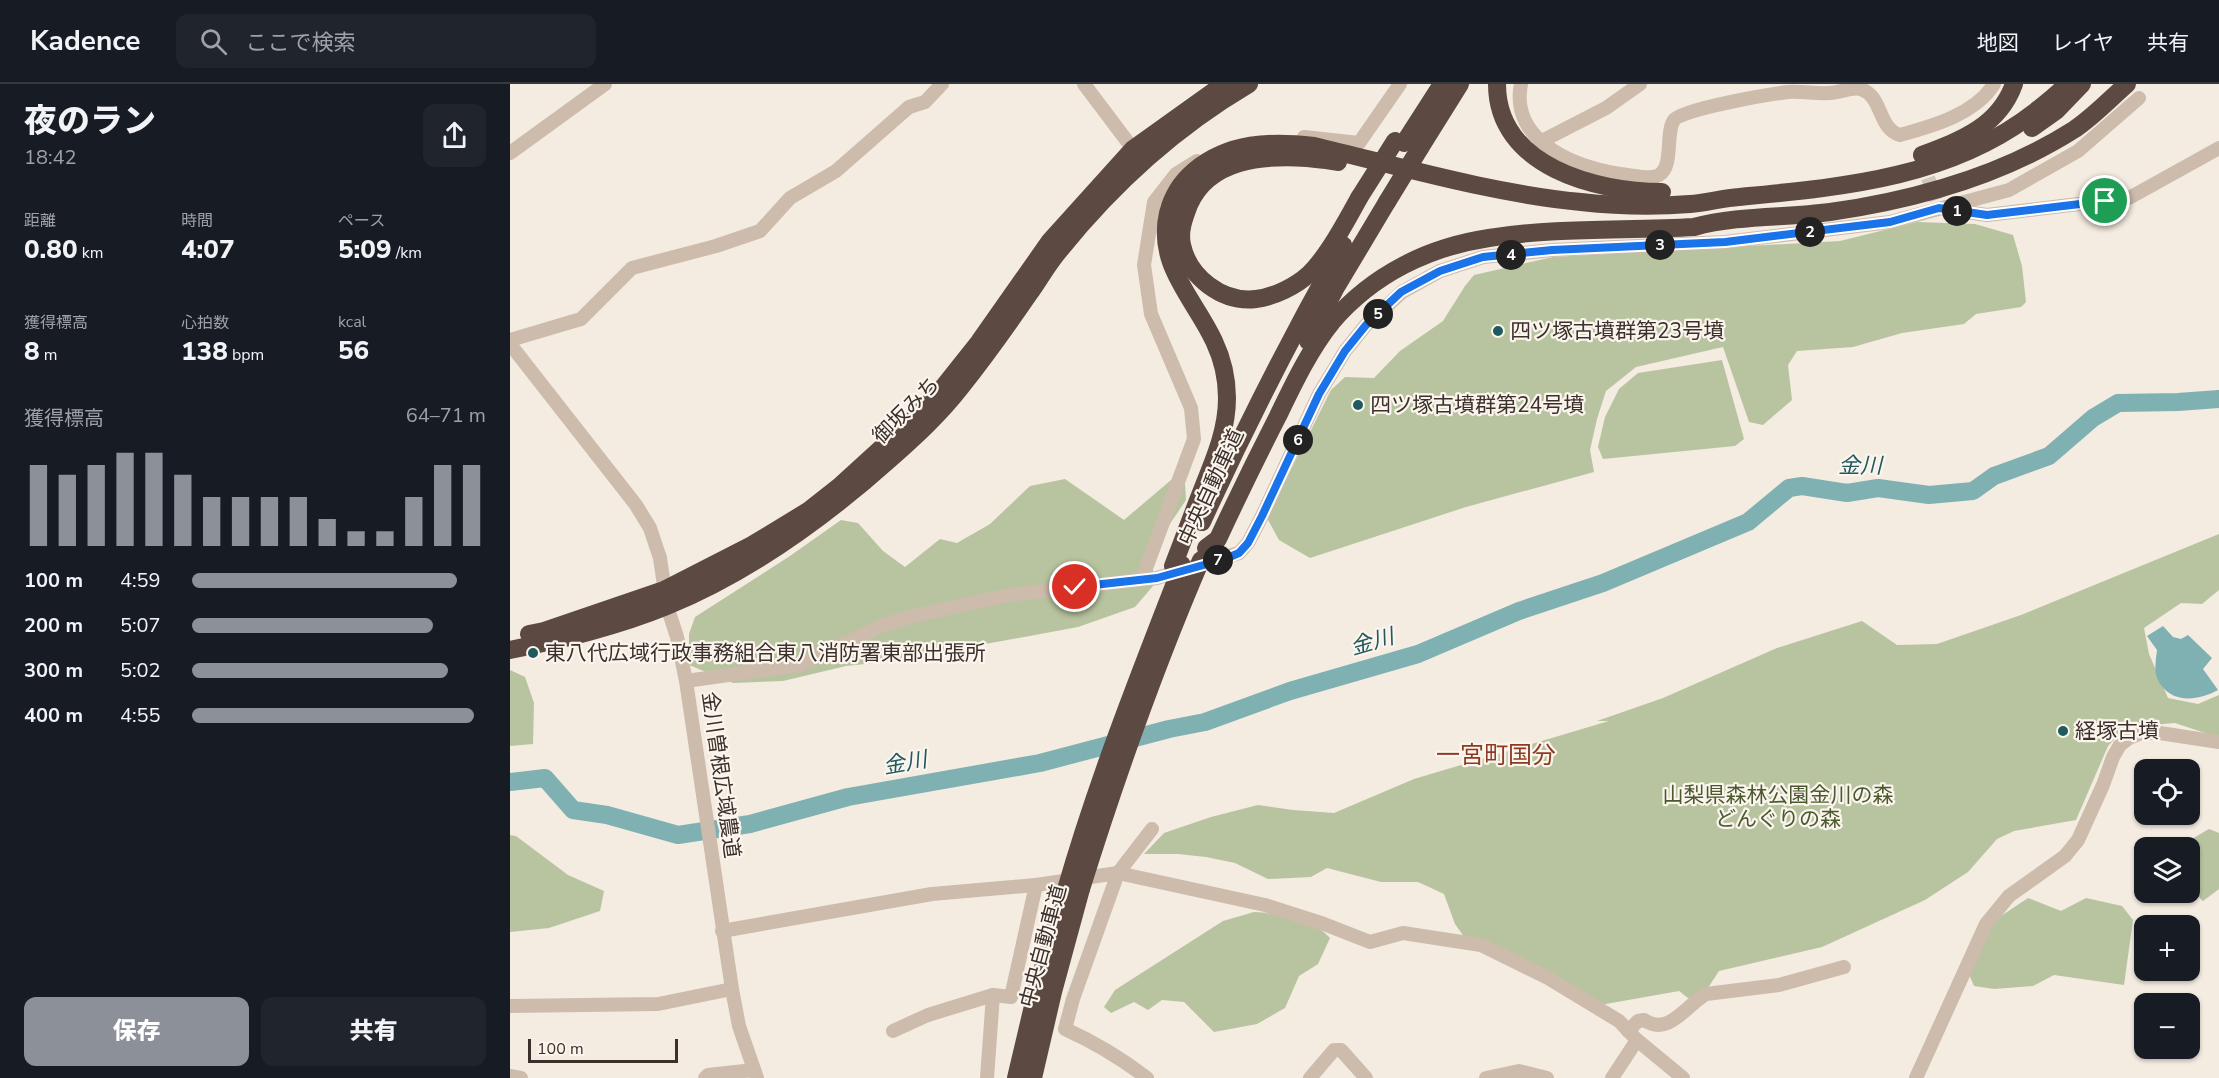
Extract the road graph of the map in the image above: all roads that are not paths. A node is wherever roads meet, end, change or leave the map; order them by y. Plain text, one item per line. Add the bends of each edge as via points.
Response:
1 (605, 84) edge
2 (942, 84) edge
3 (1084, 84) edge
4 (1224, 84) edge
5 (1249, 84) edge
6 (1401, 84) edge
7 (1431, 84) edge
8 (1442, 84) edge
9 (1460, 84) edge
10 (1497, 84) edge
11 (1521, 84) edge
12 (1640, 84) edge
13 (1994, 84) edge
14 (2014, 84) edge
15 (2067, 84) edge
16 (2082, 84) edge
17 (2127, 84) edge
18 (2139, 98) dead end
19 (1912, 132) junction
20 (1540, 142) junction
21 (1406, 144) junction
22 (2219, 148) edge
23 (1919, 150) tunnel mouth
24 (510, 153) edge
25 (1138, 155) junction
26 (1860, 183) junction
27 (1372, 199) junction
28 (1719, 199) junction
29 (1937, 204) junction
30 (1831, 212) junction
31 (1715, 221) junction
32 (510, 342) edge
33 (1204, 554) junction
34 (1178, 566) junction
35 (1142, 579) junction
36 (665, 598) junction
37 (510, 637) edge
38 (510, 650) edge
39 (686, 681) junction
40 (2219, 742) edge
41 (1152, 829) dead end
42 (1118, 873) junction
43 (1036, 885) junction
44 (1073, 891) junction
45 (722, 931) junction
46 (1844, 968) dead end
47 (732, 989) junction
48 (993, 995) junction
49 (510, 1006) edge
50 (893, 1031) dead end
51 (1633, 1035) junction
52 (756, 1074) edge
53 (510, 1076) edge
54 (521, 1078) edge
55 (705, 1078) edge
56 (987, 1078) edge
57 (1016, 1078) edge
58 (1032, 1078) edge
59 (1147, 1078) edge
60 (1310, 1078) edge
61 (1366, 1078) edge
62 (1486, 1078) edge
63 (1547, 1078) edge
64 (1612, 1078) edge
65 (1683, 1078) edge
66 (1916, 1078) edge

1 - 24 street
2 - 32 street via 925,102 909,107 836,171 790,198 760,231 632,268 581,319
3 - 25 street
4 - 25 highway, 御坂みち
5 - 25 highway, 御坂みち
6 - 35 street via 1359,143 1298,136 1256,138 1215,149 1176,174 1154,202 1144,265 1151,314 1191,408 1194,439
7 - 21 highway
8 - 21 highway, 中央自動車道
9 - 21 highway, 中央自動車道
10 - 28 highway via 1507,126 1528,151 1558,170 1619,190 1692,192
11 - 20 street via 1518,96 1524,121
12 - 20 street via 1606,108
13 - 19 street via 1973,106
14 - 26 highway via 2003,108 1987,124 1954,143
15 - 26 highway via 2023,121 1984,145 1911,172
16 - 30 highway via 2056,111 1977,161
17 - 30 highway via 2077,127 2031,155 1890,201
18 - 29 street via 2078,151 2009,190
19 - 20 street via 1893,133 1872,96 1859,88 1830,93 1789,92 1681,114 1673,121 1666,168 1659,175 1648,177 1614,174 1572,161
19 - 23 street
21 - 27 highway, 中央自動車道, bridge
21 - 27 highway, bridge
22 - 29 street via 2129,198 1987,215
25 - 36 highway, 御坂みち via 1050,242 979,342 920,413 808,511
26 - 28 highway
27 - 31 highway via 1309,274 1287,289 1257,299 1237,299 1215,291 1188,264 1182,222 1202,183 1243,161 1277,156 1330,160 1411,183 1564,211
27 - 33 highway, 中央自動車道 via 1335,289
27 - 34 highway, 中央自動車道 via 1321,283
28 - 34 highway via 1665,205 1579,202 1474,185 1314,146 1270,142 1235,148 1202,165 1187,177 1170,205 1165,239 1174,272 1223,363 1226,420
29 - 35 street via 1890,222 1725,242 1483,257 1440,271 1401,292 1345,351 1319,394 1248,543 1239,553
30 - 31 highway
31 - 33 highway via 1694,227 1490,238 1430,252 1376,281 1332,322 1300,373 1218,539
32 - 36 street, 金川曽根広域農道 via 650,528 660,558
33 - 44 highway, 中央自動車道, bridge via 1164,648
34 - 44 highway, 中央自動車道, bridge via 1166,590 1169,597 1085,823
35 - 39 street via 1009,595 924,614 884,625 800,666
36 - 37 highway, 御坂みち
36 - 38 highway, 御坂みち via 581,635
36 - 39 street, 金川曽根広域農道
39 - 45 street, 金川曽根広域農道
40 - 66 street via 2141,733 2120,745 2078,840 2065,856 2009,896 1986,924
41 - 42 street
42 - 43 street
42 - 51 street via 1265,905 1370,942 1403,933 1481,945 1548,978 1618,1021
42 - 59 street via 1068,999 1065,1029
43 - 45 street via 932,894
43 - 48 street via 1016,997
44 - 57 highway, 中央自動車道 via 1038,985
44 - 58 highway, 中央自動車道
45 - 47 street, 金川曽根広域農道
46 - 51 street via 1779,986 1706,994 1666,1024 1638,1021
47 - 49 street via 658,1004
47 - 52 street, 金川曽根広域農道 via 739,1026
48 - 50 street via 928,1015
48 - 56 street
51 - 64 street
51 - 65 street
52 - 55 street
53 - 54 street
60 - 61 street via 1334,1050 1341,1050
62 - 63 street via 1519,1071

